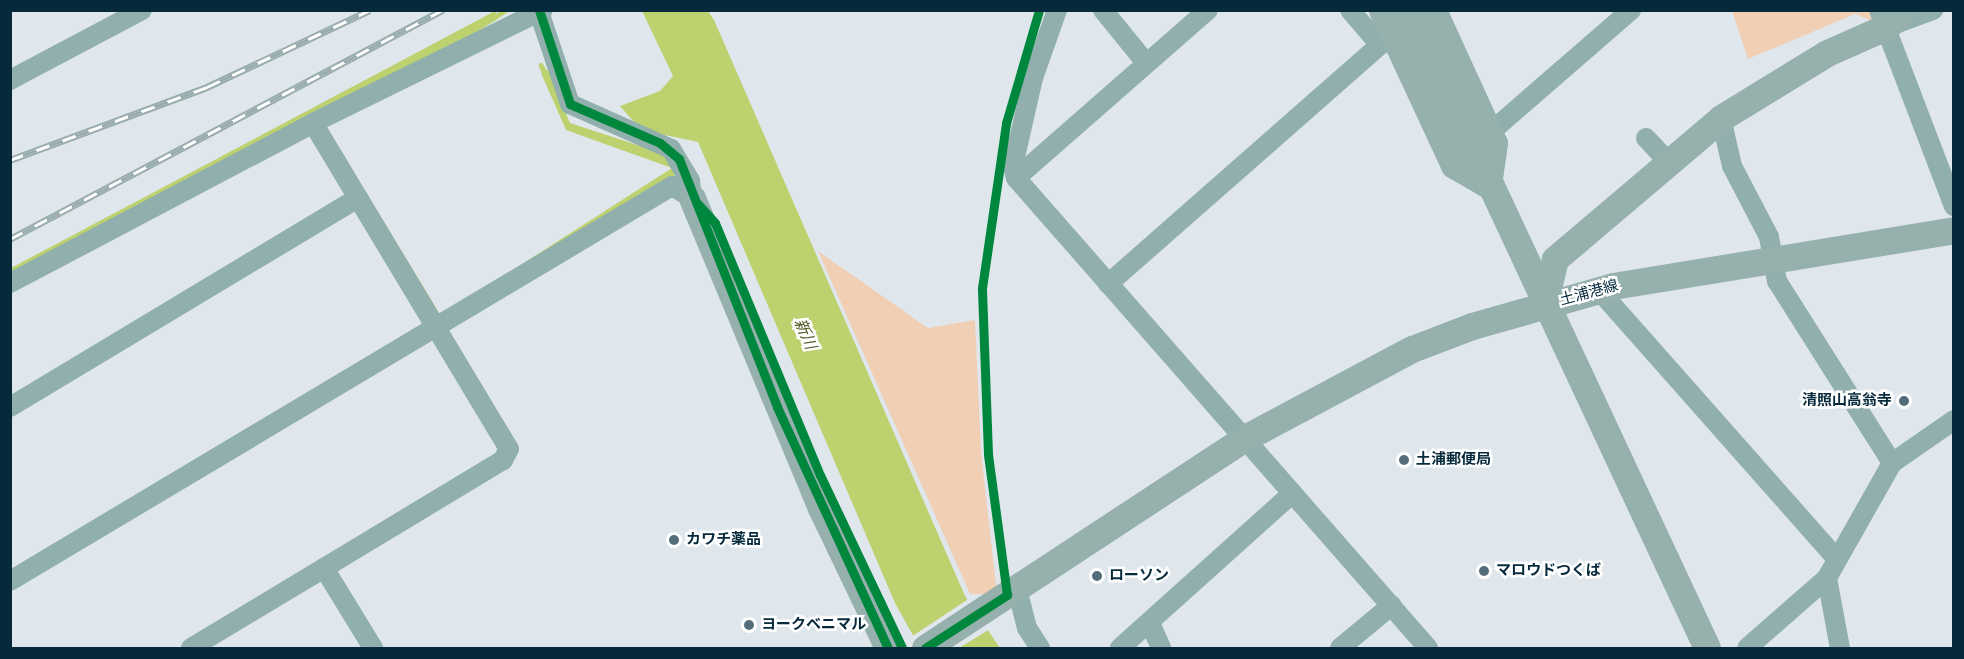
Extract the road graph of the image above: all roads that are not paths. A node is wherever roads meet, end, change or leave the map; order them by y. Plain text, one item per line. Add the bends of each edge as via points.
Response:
1 (142, 10) edge
2 (1057, 10) edge
3 (1103, 10) edge
4 (1208, 10) edge
5 (1350, 10) edge
6 (1433, 10) edge
7 (1631, 10) edge
8 (1933, 10) edge
9 (541, 11) edge
10 (1409, 11) edge
11 (1890, 16) edge
12 (1385, 30) edge
13 (1146, 63) junction
14 (10, 80) edge
15 (1721, 118) junction
16 (313, 123) junction
17 (1493, 130) dead end
18 (1646, 138) dead end
19 (1669, 163) junction
20 (1016, 178) junction
21 (1488, 185) junction
22 (358, 198) junction
23 (692, 198) junction
24 (1953, 206) edge
25 (1953, 230) edge
26 (1774, 257) junction
27 (10, 283) edge
28 (1108, 284) junction
29 (1598, 289) junction
30 (1544, 305) junction
31 (438, 327) junction
32 (10, 408) edge
33 (1953, 420) edge
34 (1245, 438) junction
35 (1892, 463) junction
36 (1293, 493) junction
37 (1837, 560) junction
38 (324, 568) junction
39 (1827, 578) junction
40 (10, 581) edge
41 (1017, 589) junction
42 (1392, 605) junction
43 (1150, 623) junction
44 (191, 648) edge
45 (373, 648) edge
46 (888, 648) edge
47 (925, 648) edge
48 (1040, 648) edge
49 (1120, 648) edge
50 (1161, 648) edge
51 (1340, 648) edge
52 (1428, 648) edge
53 (1707, 648) edge
54 (1747, 648) edge
55 (1840, 648) edge

1 - 14 street
2 - 20 street via 1033,78 1013,166
3 - 13 street
4 - 13 street
5 - 12 street
6 - 21 street via 1494,143
7 - 17 street
8 - 11 street
9 - 16 street
9 - 23 street via 570,104 671,149 690,181
10 - 21 street, 土浦港線
11 - 15 street
11 - 24 street
12 - 21 street via 1454,165
12 - 28 street
13 - 20 street
15 - 19 street
15 - 26 street via 1732,166 1759,213
16 - 22 street
16 - 27 street
18 - 19 street
19 - 30 street via 1555,260
20 - 28 street
21 - 30 street, 土浦港線
22 - 31 street
22 - 32 street
23 - 31 street via 672,186
23 - 46 street via 812,488
25 - 26 street, 土浦港線
26 - 29 street, 土浦港線
26 - 35 street via 1777,281 1806,334
28 - 34 street
29 - 30 street, 土浦港線
29 - 37 street
30 - 34 street via 1412,349
30 - 53 street
31 - 38 street via 509,456
31 - 40 street
33 - 35 street
34 - 36 street
34 - 41 street
35 - 37 street
36 - 42 street
36 - 43 street
37 - 39 street
38 - 44 street
38 - 45 street
39 - 54 street
39 - 55 street
41 - 47 street
41 - 48 street via 1027,628
42 - 51 street
42 - 52 street
43 - 49 street
43 - 50 street

